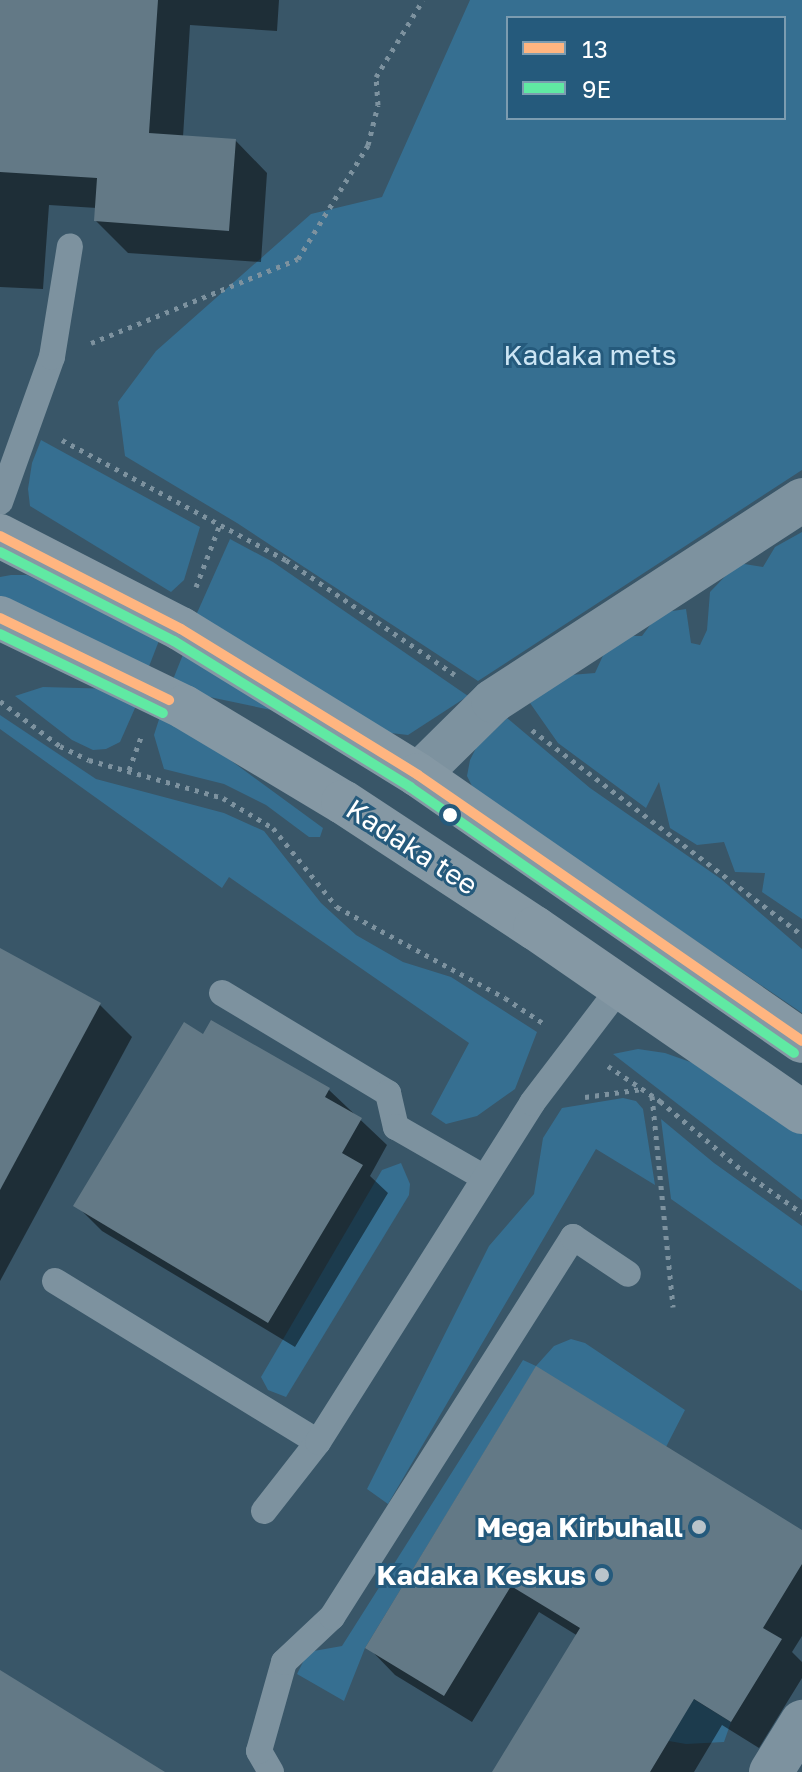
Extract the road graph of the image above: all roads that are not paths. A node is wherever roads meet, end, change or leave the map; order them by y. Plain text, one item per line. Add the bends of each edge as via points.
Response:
1 (70, 246) dead end
2 (802, 500) edge
3 (0, 502) edge
4 (0, 536) edge
5 (0, 618) edge
6 (418, 775) junction
7 (343, 802) junction
8 (701, 970) junction
9 (621, 986) junction
10 (222, 993) dead end
11 (802, 1041) edge
12 (802, 1112) edge
13 (483, 1177) junction
14 (628, 1274) dead end
15 (55, 1281) dead end
16 (318, 1442) junction
17 (264, 1511) dead end
18 (802, 1722) edge
19 (271, 1772) edge
20 (771, 1772) edge

1 - 3 lane via 52,357
2 - 6 street via 493,701
4 - 6 main road via 181,629
5 - 7 main road, Kadaka tee via 184,707
6 - 7 main road via 400,792
6 - 8 main road
7 - 9 main road, Kadaka tee
8 - 9 main road via 645,973
8 - 11 main road
9 - 12 main road, Kadaka tee
9 - 13 lane
10 - 13 lane via 388,1093 396,1127
13 - 16 lane
14 - 19 lane via 573,1237 332,1617 284,1662 259,1751
15 - 16 lane
16 - 17 lane
18 - 20 street

